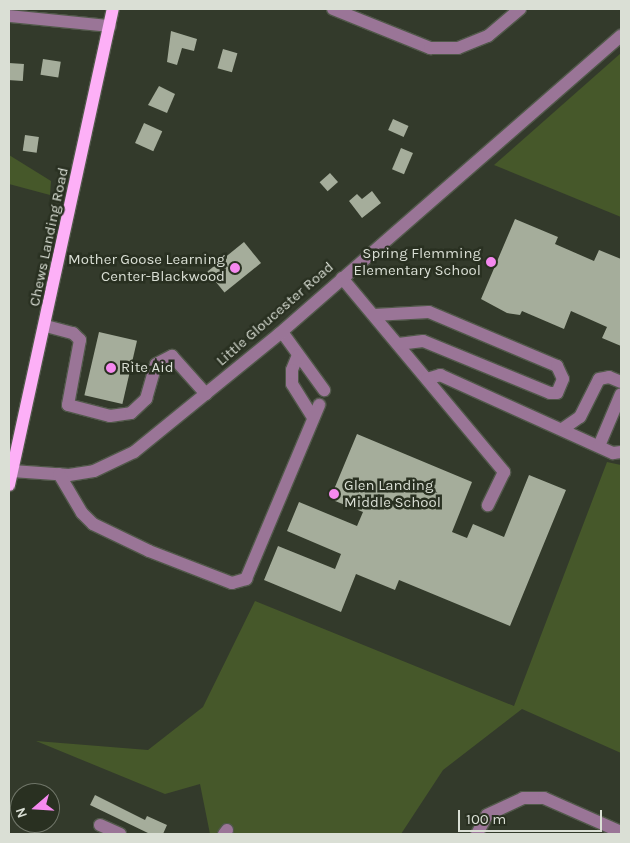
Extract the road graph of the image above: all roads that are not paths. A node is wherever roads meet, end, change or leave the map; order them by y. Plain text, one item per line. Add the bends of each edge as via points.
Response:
1 (113, 9) edge
2 (334, 9) edge
3 (520, 9) edge
4 (9, 16) edge
5 (110, 26) junction
6 (621, 36) edge
7 (342, 278) junction
8 (374, 316) junction
9 (46, 326) junction
10 (282, 332) junction
11 (398, 344) junction
12 (298, 355) junction
13 (427, 379) junction
14 (621, 382) edge
15 (324, 390) dead end
16 (206, 394) junction
17 (621, 394) edge
18 (319, 404) dead end
19 (313, 418) junction
20 (564, 428) junction
21 (13, 445) edge
22 (599, 446) junction
23 (621, 452) edge
24 (12, 471) junction
25 (58, 474) junction
26 (9, 485) edge
27 (488, 504) dead end
28 (100, 825) dead end
29 (621, 832) edge
30 (120, 834) edge
31 (476, 834) edge

1 - 5 main road, Chews Landing Road
2 - 3 street via 430,48 458,48 488,36
4 - 5 street
5 - 9 main road, Chews Landing Road
6 - 7 street, Little Gloucester Road
7 - 8 street
7 - 10 street, Little Gloucester Road
8 - 11 street
8 - 11 street via 429,312 557,366 563,379 557,393 550,393 423,341
9 - 16 street via 73,333 80,340 68,405 110,416 130,412 146,400 156,364 172,356
9 - 21 main road, Chews Landing Road
10 - 12 street
10 - 16 street, Little Gloucester Road
11 - 13 street
12 - 15 street
12 - 19 street via 292,370 292,384
13 - 20 street via 440,375
13 - 27 street via 504,472
14 - 20 street via 609,376 600,379 580,417
16 - 25 street, Little Gloucester Road via 119,462 94,471
17 - 22 street
18 - 19 street
19 - 25 street via 246,579 232,583 149,552 93,524
20 - 22 street
21 - 24 main road, Chews Landing Road
22 - 23 street
24 - 25 street, Little Gloucester Road
24 - 26 main road, Chews Landing Road
28 - 30 street
29 - 31 street via 544,798 524,798 487,815

